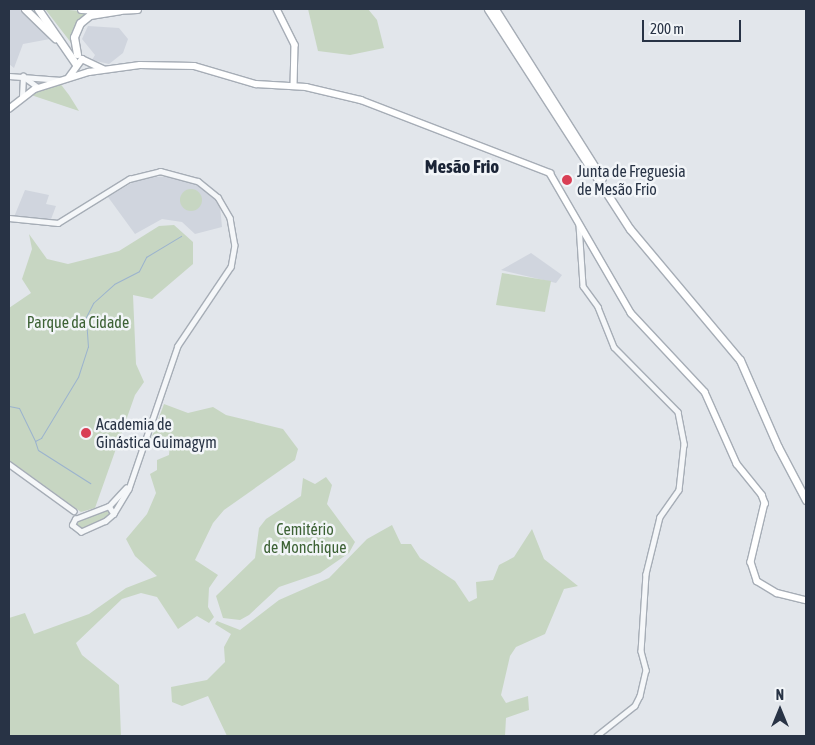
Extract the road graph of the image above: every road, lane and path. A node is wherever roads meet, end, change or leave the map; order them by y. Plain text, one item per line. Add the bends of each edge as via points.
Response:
1 (25, 9) edge
2 (38, 9) edge
3 (43, 9) edge
4 (81, 9) edge
5 (137, 9) edge
6 (276, 9) edge
7 (120, 10) junction
8 (493, 10) edge
9 (66, 48) junction
10 (80, 56) junction
11 (90, 63) junction
12 (76, 66) junction
13 (106, 70) junction
14 (89, 72) junction
15 (82, 75) junction
16 (9, 76) edge
17 (23, 76) junction
18 (34, 77) junction
19 (68, 77) junction
20 (61, 80) junction
21 (294, 86) junction
22 (38, 87) junction
23 (22, 96) junction
24 (9, 108) edge
25 (579, 145) junction
26 (9, 218) edge
27 (580, 221) junction
28 (583, 234) junction
29 (178, 346) junction
30 (9, 464) edge
31 (806, 495) edge
32 (806, 500) edge
33 (110, 506) junction
34 (74, 511) dead end
35 (114, 514) junction
36 (806, 600) edge
37 (597, 736) edge

1 - 9 highway
2 - 9 highway
3 - 10 highway
4 - 7 highway
5 - 7 highway
6 - 21 main road via 295,45
7 - 10 highway via 90,15 80,23 74,38
8 - 25 highway
9 - 12 highway
10 - 11 main road
10 - 12 main road
11 - 13 main road
11 - 14 main road
12 - 15 main road
12 - 19 main road
13 - 14 main road
13 - 21 main road via 194,66 256,84
14 - 15 main road
15 - 19 main road
16 - 17 street
17 - 18 street
17 - 22 street
17 - 23 street
18 - 20 street
18 - 22 street
19 - 20 main road
20 - 22 main road
21 - 27 main road via 361,100 546,171 556,179
22 - 23 main road
23 - 24 main road
25 - 31 highway via 640,239 742,356
25 - 32 highway via 630,229 740,360 778,447
26 - 29 street via 58,223 129,179 148,172 185,175 209,188 230,218 233,256 220,287
27 - 28 main road
27 - 28 street
28 - 36 main road via 637,321 704,392 737,464 762,495 765,503 751,562 757,581 777,593
28 - 37 street via 582,282 598,307 611,342 646,385 678,412 684,444 679,490 660,517 646,574 641,651 646,670 640,696 626,715
29 - 33 street via 130,480
29 - 35 street via 133,479
30 - 34 street
33 - 35 street
33 - 35 street via 76,519 73,528 81,532

